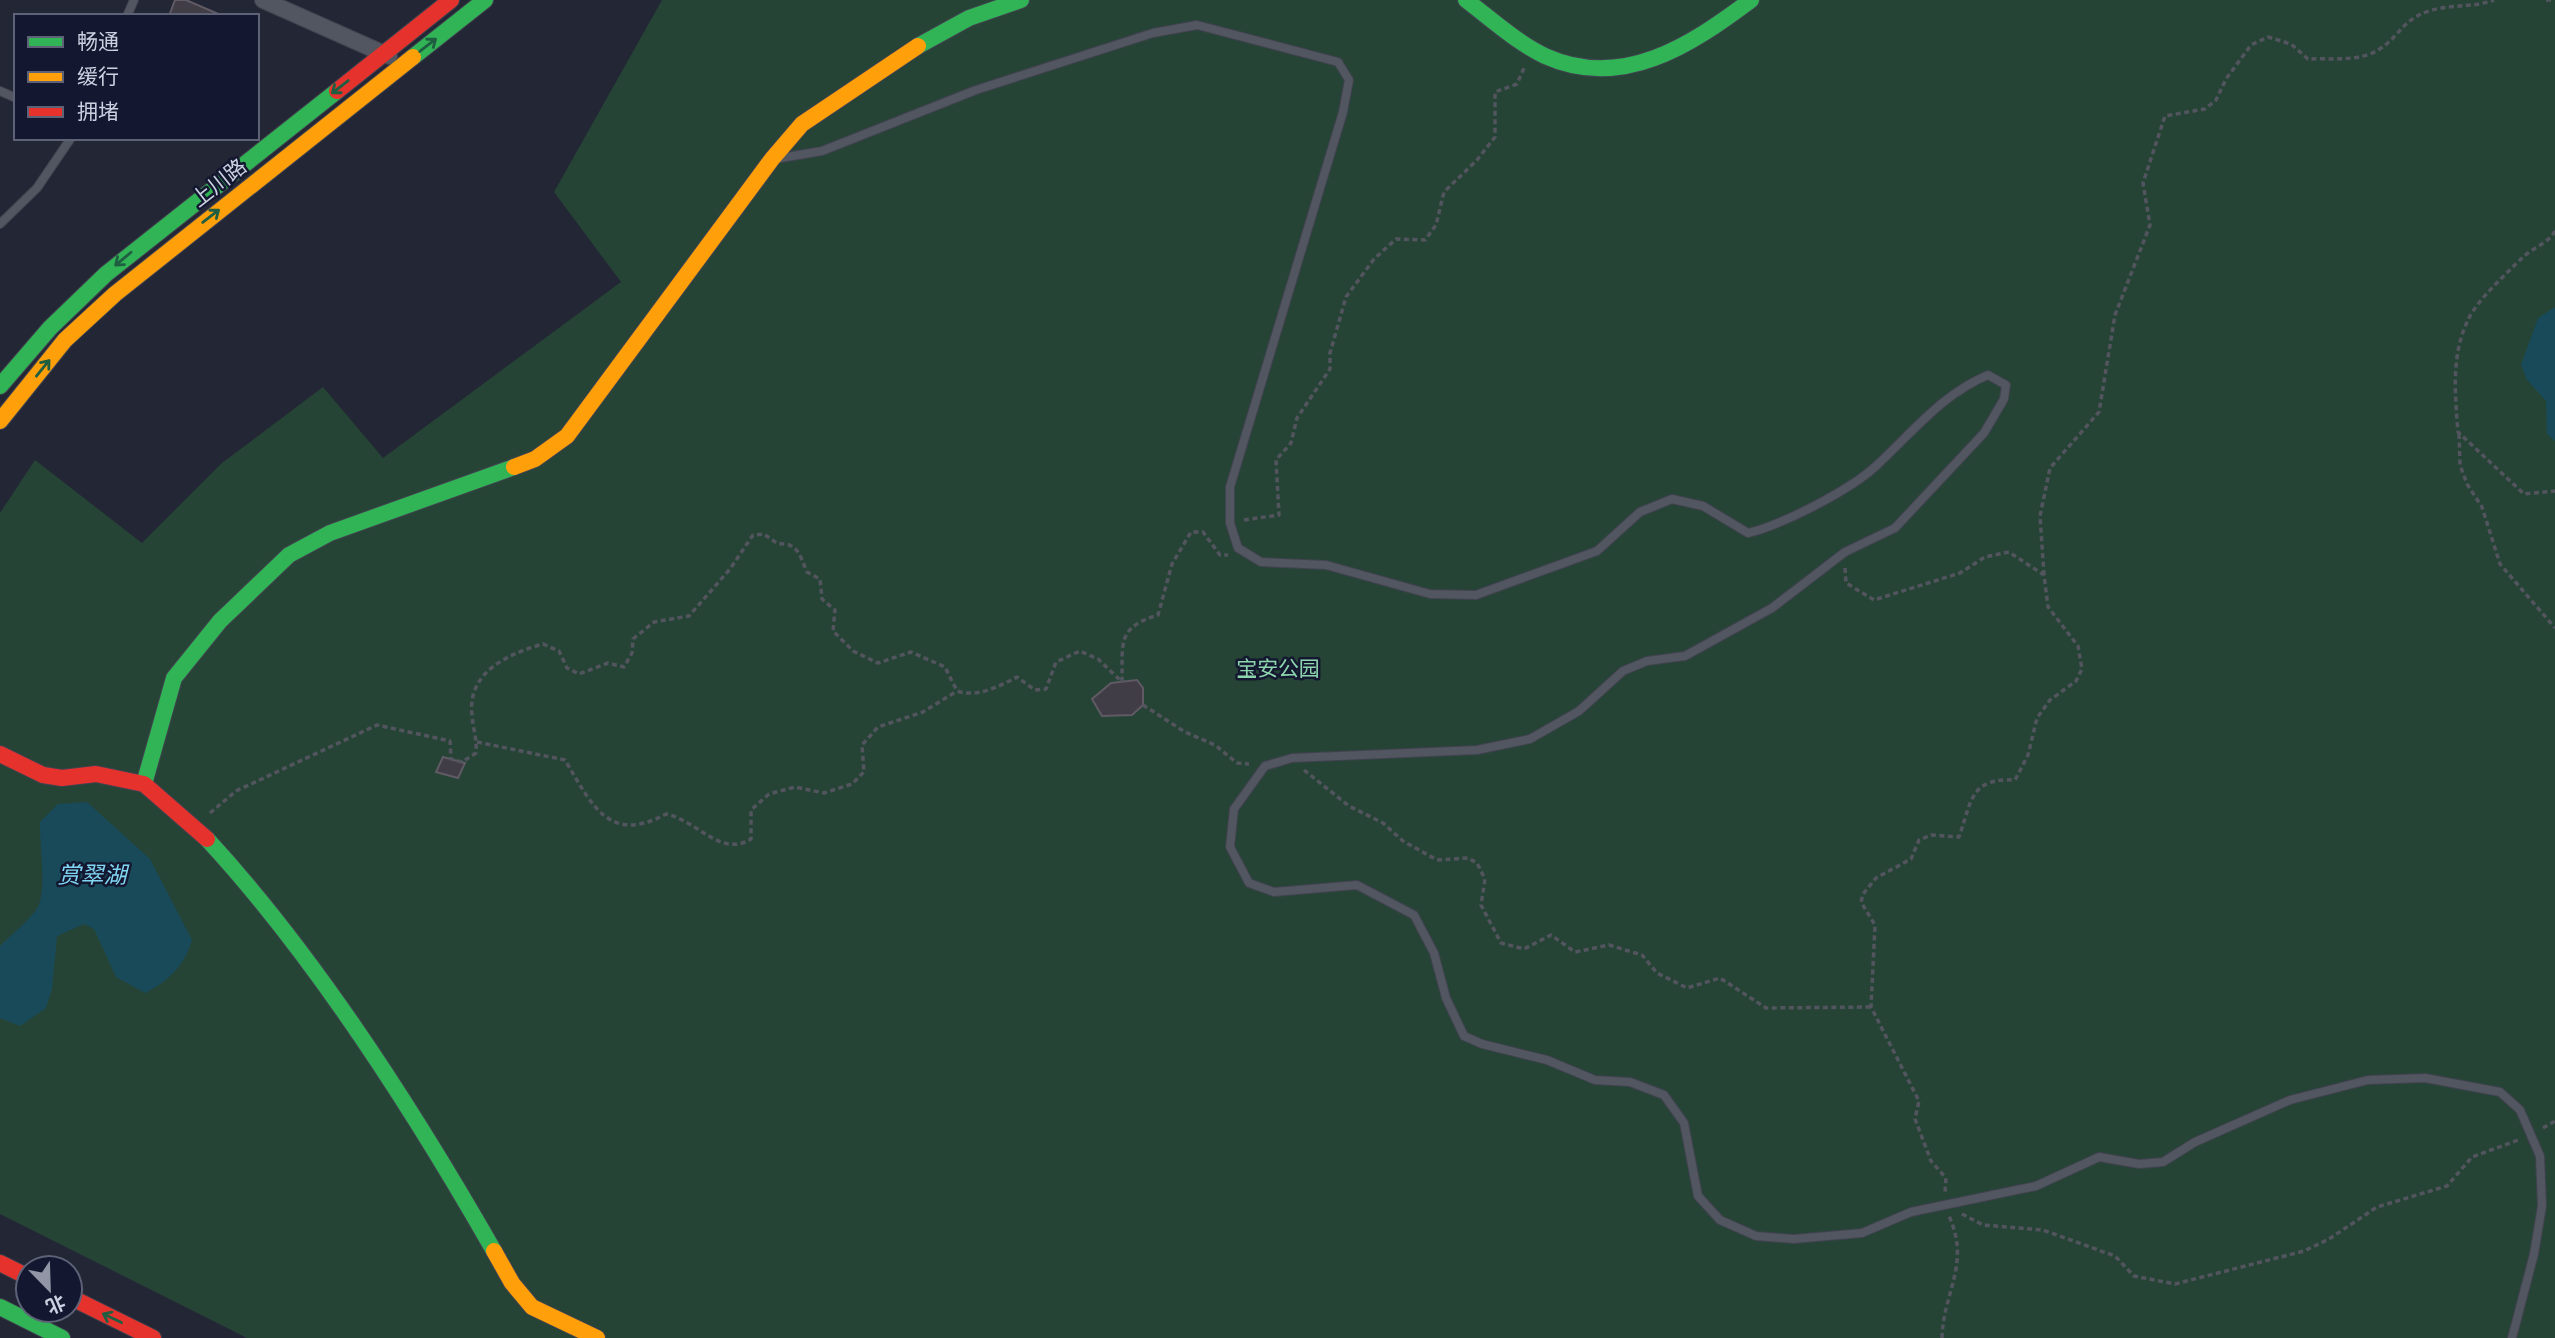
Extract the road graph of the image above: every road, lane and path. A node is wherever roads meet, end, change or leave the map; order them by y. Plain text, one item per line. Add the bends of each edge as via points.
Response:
1 (263, 0) edge
2 (452, 0) edge
3 (485, 0) edge
4 (1021, 0) edge
5 (1466, 0) edge
6 (1751, 0) edge
7 (2494, 0) edge
8 (2546, 0) edge
9 (2552, 0) edge
10 (1533, 48) junction
11 (383, 54) junction
12 (405, 64) junction
13 (70, 140) edge
14 (772, 159) junction
15 (0, 224) edge
16 (2555, 231) edge
17 (0, 386) edge
18 (0, 421) edge
19 (2458, 432) junction
20 (2555, 491) edge
21 (1236, 541) junction
22 (1845, 552) junction
23 (2044, 575) junction
24 (2555, 628) edge
25 (957, 691) junction
26 (1143, 705) dead end
27 (477, 742) junction
28 (0, 754) edge
29 (1292, 758) junction
30 (1265, 766) junction
31 (144, 784) junction
32 (191, 826) junction
33 (1871, 1007) junction
34 (2555, 1121) edge
35 (2531, 1136) junction
36 (1944, 1206) junction
37 (84, 1304) edge
38 (0, 1307) edge
39 (62, 1338) edge
40 (153, 1338) edge
41 (597, 1338) edge
42 (1942, 1338) edge
43 (2512, 1338) edge

1 - 11 street
2 - 11 main road, 上川路
12 -> 3 main road, 上川路
4 - 14 main road via 969,18 909,51 802,124
5 - 10 main road
6 - 10 main road via 1708,34 1667,57 1624,70 1587,70
7 - 23 path via 2432,10 2409,19 2379,50 2362,56 2308,59 2291,44 2268,37 2252,46 2205,109 2165,116 2143,183 2150,225 2115,316 2099,412 2050,468 2040,516
8 - 9 path
10 - 21 path via 1517,84 1495,92 1494,137 1444,192 1436,225 1425,240 1396,239 1374,259 1346,297 1330,369 1297,418 1291,443 1276,460 1279,514 1242,521
11 - 12 street
11 -> 17 main road, 上川路 via 106,274 50,328
18 -> 12 main road, 上川路 via 65,340 116,294
13 - 15 lane via 37,188
14 - 21 lane via 822,151 976,90 1153,33 1197,25 1338,62 1349,80 1343,112 1230,487 1230,523
14 - 31 main road via 567,436 535,459 330,533 289,555 254,586 174,678
16 - 19 path via 2525,255 2468,318 2456,362
19 - 20 path via 2524,494
19 - 24 path via 2460,464 2482,507 2500,564
21 - 22 lane via 1238,548 1261,562 1326,565 1430,594 1476,595 1597,551 1640,512 1672,499 1703,506 1748,533 1773,527 1874,469 1961,386 1988,375 2006,385 2004,399 1984,433 1895,528
21 - 25 path via 1227,556 1220,555 1203,532 1191,531 1172,564 1158,615 1134,623 1125,635 1122,682 1098,659 1080,651 1056,662 1046,689 1035,690 1017,677 998,688 966,694
22 - 23 path via 1846,583 1874,600 1960,573 1985,557 2009,551
22 - 29 lane via 1772,608 1685,656 1647,661 1623,671 1579,711 1530,739 1477,750
23 - 33 path via 2048,607 2078,646 2082,670 2037,718 2028,755 2015,780 1993,779 1976,791 1959,837 1931,835 1919,840 1911,859 1876,878 1863,894 1861,902 1875,925
25 - 27 path via 923,712 878,727 862,745 864,772 852,784 824,793 795,787 769,794 751,810 751,839 740,846 725,846 684,818 666,814 645,826 621,826 603,817 565,760
25 - 27 path via 945,667 911,652 878,663 853,651 833,631 835,610 822,599 820,579 807,572 797,548 778,544 764,534 753,535 689,616 654,622 633,639 624,667 608,663 579,674 567,668 559,652 542,644 491,666 473,693
26 - 30 path via 1215,745 1237,763
27 - 32 path via 476,753 462,762 451,759 450,741 377,725 236,792
28 - 31 main road via 43,775 96,774
29 - 30 lane
29 - 33 path via 1318,784 1383,823 1403,841 1437,860 1468,858 1477,863 1485,879 1481,905 1501,943 1524,949 1551,936 1574,952 1609,945 1642,955 1657,973 1687,988 1720,978 1766,1008
30 - 36 lane via 1234,809 1230,847 1249,883 1274,892 1357,884 1414,915 1434,954 1446,998 1464,1036 1547,1060 1595,1080 1630,1082 1664,1095 1684,1123 1698,1196 1720,1220 1756,1236 1794,1239 1862,1233 1911,1212
31 - 32 main road
32 - 41 main road via 237,871 324,985 449,1173 512,1283 532,1307 561,1326
33 - 36 path via 1919,1101 1915,1119 1931,1161 1946,1178
34 - 35 path
35 - 36 lane via 2520,1110 2500,1092 2426,1078 2368,1080 2290,1100 2163,1161 2139,1164 2099,1157 2036,1186
35 - 36 path via 2472,1157 2447,1186 2377,1207 2304,1251 2175,1284 2134,1276 2115,1256 2043,1230 1983,1225
35 - 43 lane via 2540,1156 2542,1206
36 - 42 path via 1957,1235 1956,1283 1942,1316
40 -> 37 main road
38 - 39 main road

